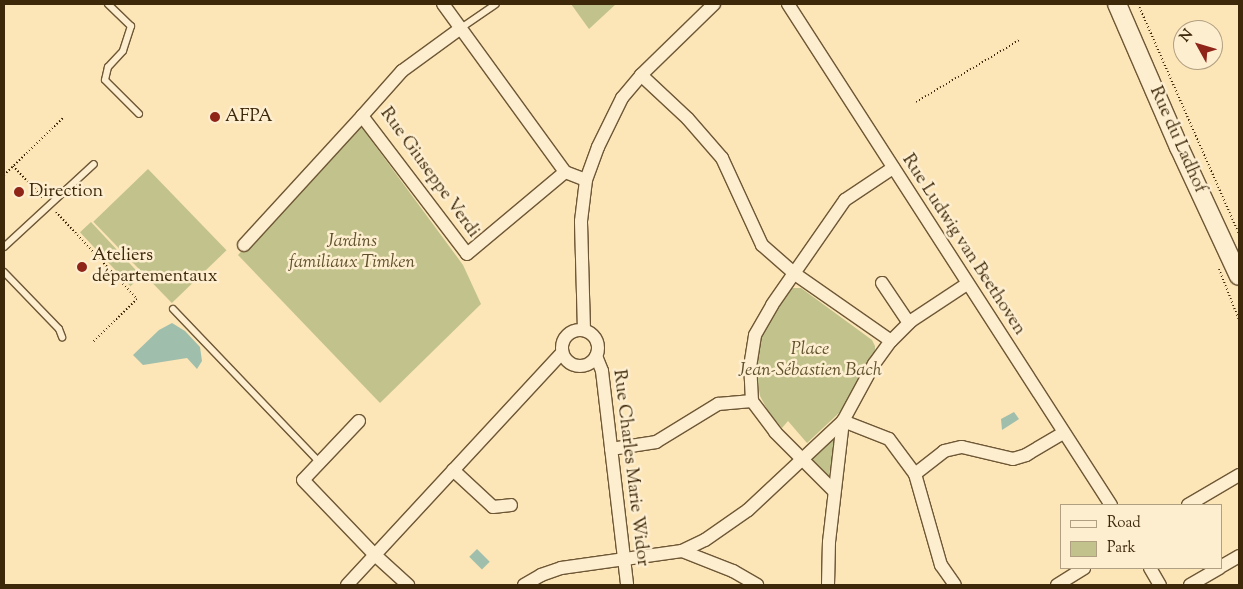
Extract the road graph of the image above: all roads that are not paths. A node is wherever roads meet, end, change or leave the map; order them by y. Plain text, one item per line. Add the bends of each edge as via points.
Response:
1 (108, 4) edge
2 (443, 4) edge
3 (496, 4) edge
4 (714, 4) edge
5 (788, 4) edge
6 (1117, 4) edge
7 (461, 28) junction
8 (641, 74) junction
9 (139, 114) dead end
10 (362, 116) junction
11 (94, 164) dead end
12 (893, 168) junction
13 (565, 172) junction
14 (586, 180) junction
15 (244, 244) dead end
16 (4, 247) edge
17 (4, 272) edge
18 (795, 274) junction
19 (1239, 276) edge
20 (882, 283) dead end
21 (967, 284) junction
22 (173, 310) dead end
23 (908, 323) junction
24 (584, 330) junction
25 (62, 337) dead end
26 (891, 341) junction
27 (562, 353) junction
28 (596, 356) junction
29 (752, 401) junction
30 (359, 421) dead end
31 (843, 421) junction
32 (1062, 432) junction
33 (611, 449) junction
34 (800, 460) junction
35 (320, 462) junction
36 (453, 470) junction
37 (915, 474) junction
38 (1239, 475) edge
39 (834, 491) junction
40 (511, 504) dead end
41 (1110, 504) edge
42 (1190, 504) edge
43 (682, 551) junction
44 (374, 555) junction
45 (1239, 556) edge
46 (624, 560) junction
47 (1223, 566) edge
48 (1082, 569) edge
49 (1151, 569) edge
50 (1218, 569) edge
51 (346, 585) edge
52 (408, 585) edge
53 (524, 585) edge
54 (627, 585) edge
55 (757, 585) edge
56 (828, 585) edge
57 (955, 585) edge
58 (1057, 585) edge
59 (1160, 585) edge
60 (1190, 585) edge

1 - 9 lane via 131,26 123,51 108,67 105,80
2 - 7 street
3 - 7 lane
4 - 8 street
5 - 12 street, Rue Ludwig van Beethoven
6 - 19 main road, Rue du Ladhof
7 - 10 street, Rue Giuseppe Verdi via 402,71
7 - 13 street
8 - 14 street via 622,98
8 - 18 street via 688,119 722,158 762,245
10 - 13 street, Rue Giuseppe Verdi via 467,254
10 - 15 street
11 - 16 lane
12 - 18 street via 845,200
12 - 21 street, Rue Ludwig van Beethoven
13 - 14 street
14 - 24 street via 581,221
17 - 25 lane
18 - 26 street
18 - 29 street via 756,335 750,367
20 - 23 street
21 - 23 street
21 - 32 street, Rue Ludwig van Beethoven
22 - 35 lane
23 - 26 street
24 - 27 street via 565,338
24 - 28 street via 596,339
26 - 31 street via 874,364
27 - 28 street via 574,365 587,364
27 - 36 street
28 - 33 street, Rue Charles Marie Widor via 602,371
29 - 33 street via 718,404 656,442
29 - 34 street
30 - 35 street
31 - 34 street
31 - 37 street via 889,440
31 - 39 street
32 - 37 street via 1026,455 1013,458 962,447 944,452
32 - 41 street, Rue Ludwig van Beethoven
33 - 46 street, Rue Charles Marie Widor
34 - 39 street
34 - 43 street via 748,510 705,540
35 - 44 street via 303,480
36 - 40 street via 493,507
36 - 44 street
37 - 57 street via 941,564
38 - 42 street
39 - 56 street
43 - 46 street
43 - 55 street via 733,570
44 - 51 street
44 - 52 street
45 - 47 street
46 - 53 street via 561,568
46 - 54 street, Rue Charles Marie Widor
48 - 58 street
49 - 59 street
50 - 60 street

